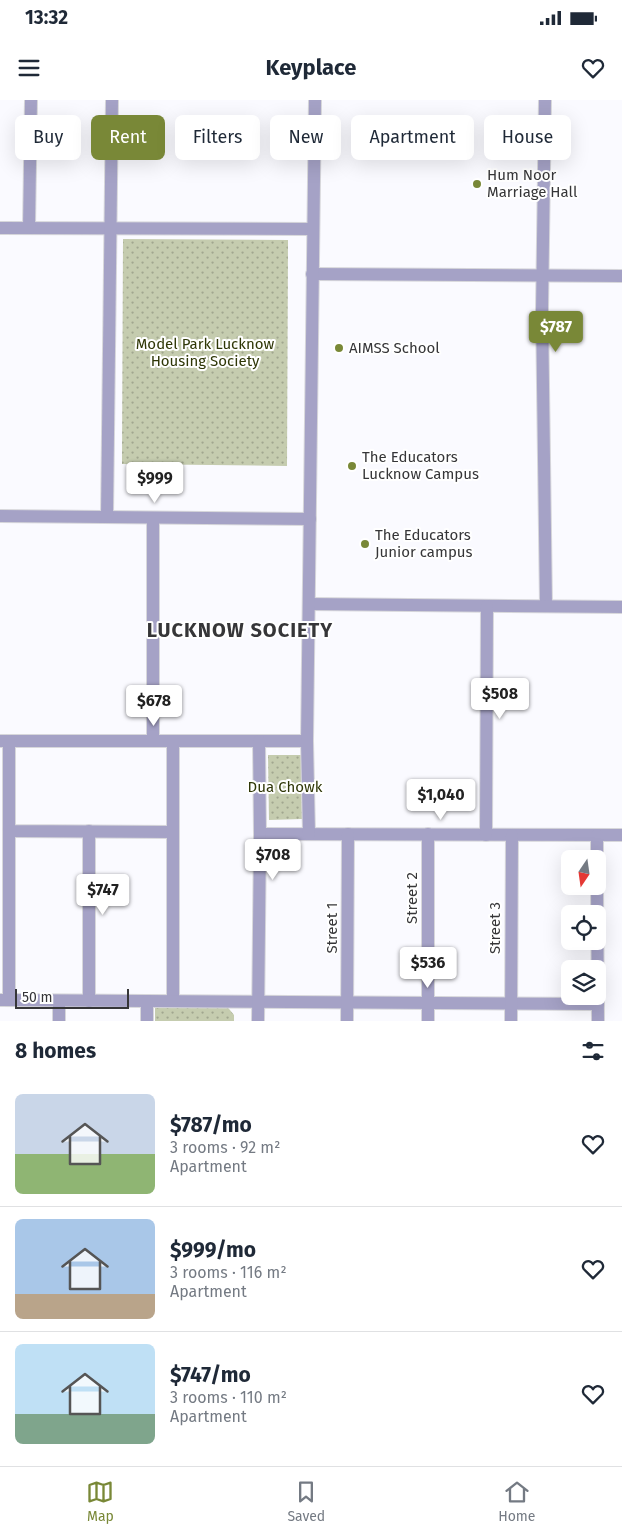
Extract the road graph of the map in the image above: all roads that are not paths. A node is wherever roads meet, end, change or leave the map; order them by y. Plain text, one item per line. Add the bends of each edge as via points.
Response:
1 (31, 100) edge
2 (112, 100) edge
3 (315, 100) edge
4 (545, 100) edge
5 (0, 228) edge
6 (29, 228) junction
7 (111, 228) junction
8 (313, 229) junction
9 (312, 274) junction
10 (542, 276) junction
11 (622, 276) edge
12 (0, 516) edge
13 (107, 517) junction
14 (153, 518) junction
15 (310, 519) junction
16 (309, 604) junction
17 (487, 606) junction
18 (546, 606) junction
19 (622, 607) edge
20 (153, 740) junction
21 (4, 741) edge
22 (173, 741) junction
23 (259, 741) junction
24 (307, 741) junction
25 (9, 831) junction
26 (89, 831) junction
27 (173, 832) junction
28 (260, 834) junction
29 (309, 834) junction
30 (348, 834) junction
31 (428, 834) junction
32 (486, 834) junction
33 (512, 835) junction
34 (598, 835) junction
35 (622, 835) edge
36 (598, 850) edge
37 (598, 895) edge
38 (598, 960) edge
39 (4, 1000) edge
40 (59, 1001) junction
41 (89, 1001) junction
42 (147, 1001) junction
43 (173, 1001) junction
44 (258, 1001) junction
45 (347, 1002) junction
46 (428, 1003) junction
47 (512, 1003) junction
48 (561, 1004) edge
49 (598, 1005) edge
50 (59, 1021) edge
51 (147, 1021) edge
52 (258, 1021) edge
53 (347, 1021) edge
54 (428, 1021) edge
55 (512, 1021) edge
56 (598, 1021) edge

1 - 6 street
2 - 7 street
3 - 8 street
4 - 10 street
5 - 6 street
6 - 7 street
7 - 8 street
7 - 13 street
8 - 9 street
9 - 10 street
9 - 15 street
10 - 11 street
10 - 18 street
12 - 13 street
13 - 14 street
14 - 15 street
14 - 20 street
15 - 16 street
16 - 17 street
16 - 24 street
17 - 18 street
17 - 32 street
18 - 19 street
20 - 21 street
20 - 22 street
21 - 25 street
22 - 23 street
22 - 27 street
23 - 24 street
23 - 28 street
24 - 29 street
25 - 26 street
25 - 39 street
26 - 27 street
26 - 41 street
27 - 43 street
28 - 29 street
28 - 44 street
29 - 30 street
30 - 31 street
30 - 45 street, Street 1
31 - 32 street
31 - 46 street, Street 2
32 - 33 street
33 - 34 street
33 - 47 street, Street 3
34 - 35 street
34 - 36 street
37 - 38 street
39 - 40 street
40 - 41 street
40 - 50 street
41 - 42 street
42 - 43 street
42 - 51 street
43 - 44 street
44 - 45 street
44 - 52 street
45 - 46 street
45 - 53 street, Street 1
46 - 47 street
46 - 54 street, Street 2
47 - 48 street
47 - 55 street, Street 3
49 - 56 street

